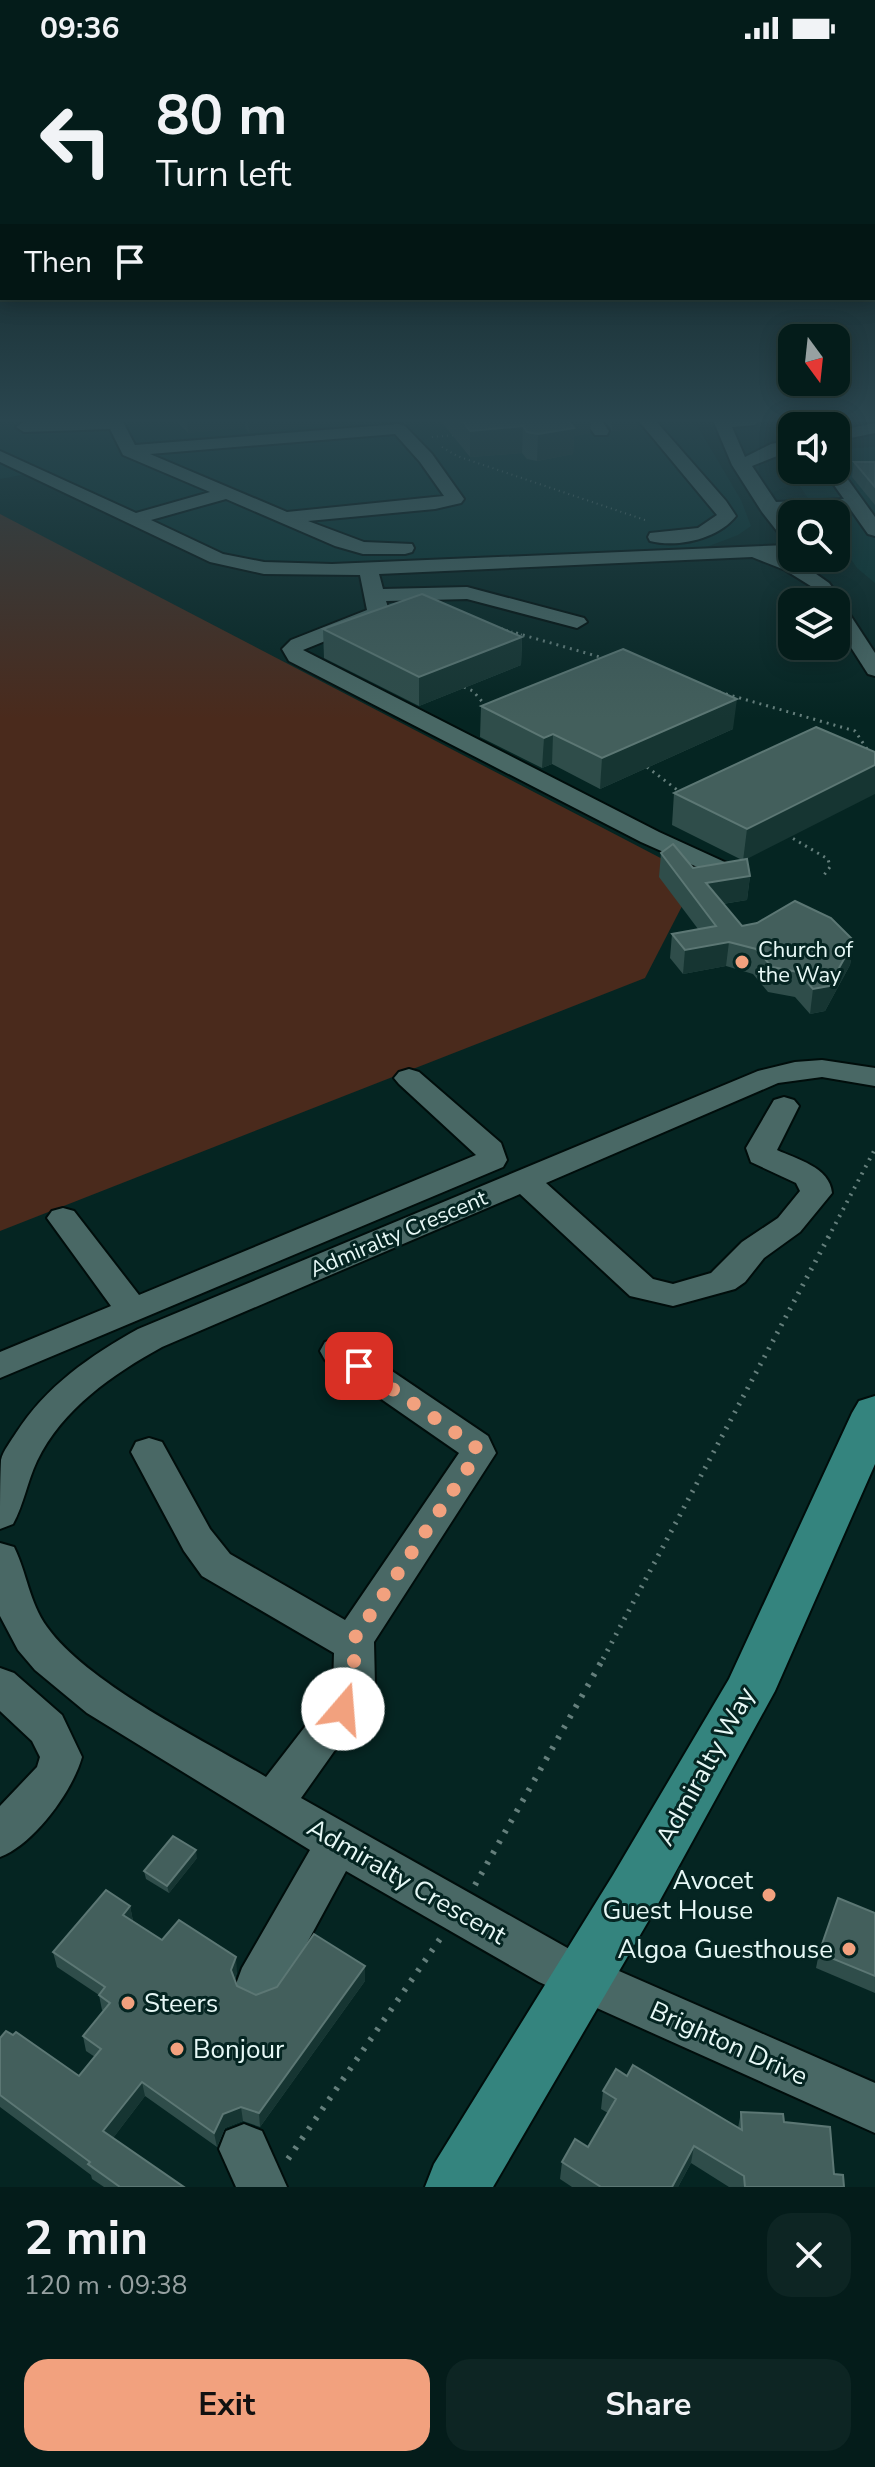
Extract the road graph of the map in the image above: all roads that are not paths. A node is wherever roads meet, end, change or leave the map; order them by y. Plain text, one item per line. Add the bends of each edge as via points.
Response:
1 (135, 519) edge
2 (289, 519) edge
3 (725, 519) edge
4 (778, 551) edge
5 (736, 553) junction
6 (368, 569) junction
7 (819, 588) edge
8 (375, 595) junction
9 (577, 622) dead end
10 (850, 630) edge
11 (875, 670) edge
12 (731, 874) edge
13 (875, 1077) edge
14 (409, 1078) dead end
15 (784, 1106) dead end
16 (524, 1180) junction
17 (63, 1218) dead end
18 (133, 1311) junction
19 (337, 1351) dead end
20 (0, 1366) edge
21 (875, 1413) edge
22 (12, 1448) edge
23 (149, 1452) dead end
24 (0, 1514) edge
25 (0, 1558) edge
26 (353, 1644) junction
27 (0, 1685) edge
28 (272, 1802) junction
29 (0, 1837) edge
30 (338, 1843) junction
31 (582, 1978) junction
32 (259, 1984) dead end
33 (875, 2108) edge
34 (457, 2187) edge

1 - 6 street via 233,562 295,570
2 - 3 street via 342,542 377,549 688,535
4 - 5 street
5 - 6 street
5 - 7 street via 785,563
6 - 8 street
8 - 9 street via 467,593
8 - 12 street via 378,607 370,617 298,644 292,653
10 - 11 street
13 - 16 street, Admiralty Crescent via 823,1068 784,1072
14 - 18 street via 490,1150 492,1160
15 - 16 street via 762,1155 807,1176 816,1193 789,1225 753,1250 733,1274 695,1291 661,1295 642,1288
16 - 22 street, Admiralty Crescent via 116,1355 65,1394
17 - 18 street
18 - 20 street
19 - 26 street via 424,1408 478,1453
21 - 31 main road, Admiralty Way via 749,1691
22 - 24 street, Admiralty Crescent
23 - 26 street via 216,1565
25 - 28 street, Admiralty Crescent via 10,1598 49,1658 102,1701
26 - 28 street via 356,1677 351,1695
27 - 29 street via 47,1728 61,1757 55,1777
28 - 30 street, Admiralty Crescent
30 - 31 street, Admiralty Crescent
30 - 32 street
31 - 33 street, Brighton Drive
31 - 34 main road, Admiralty Way

